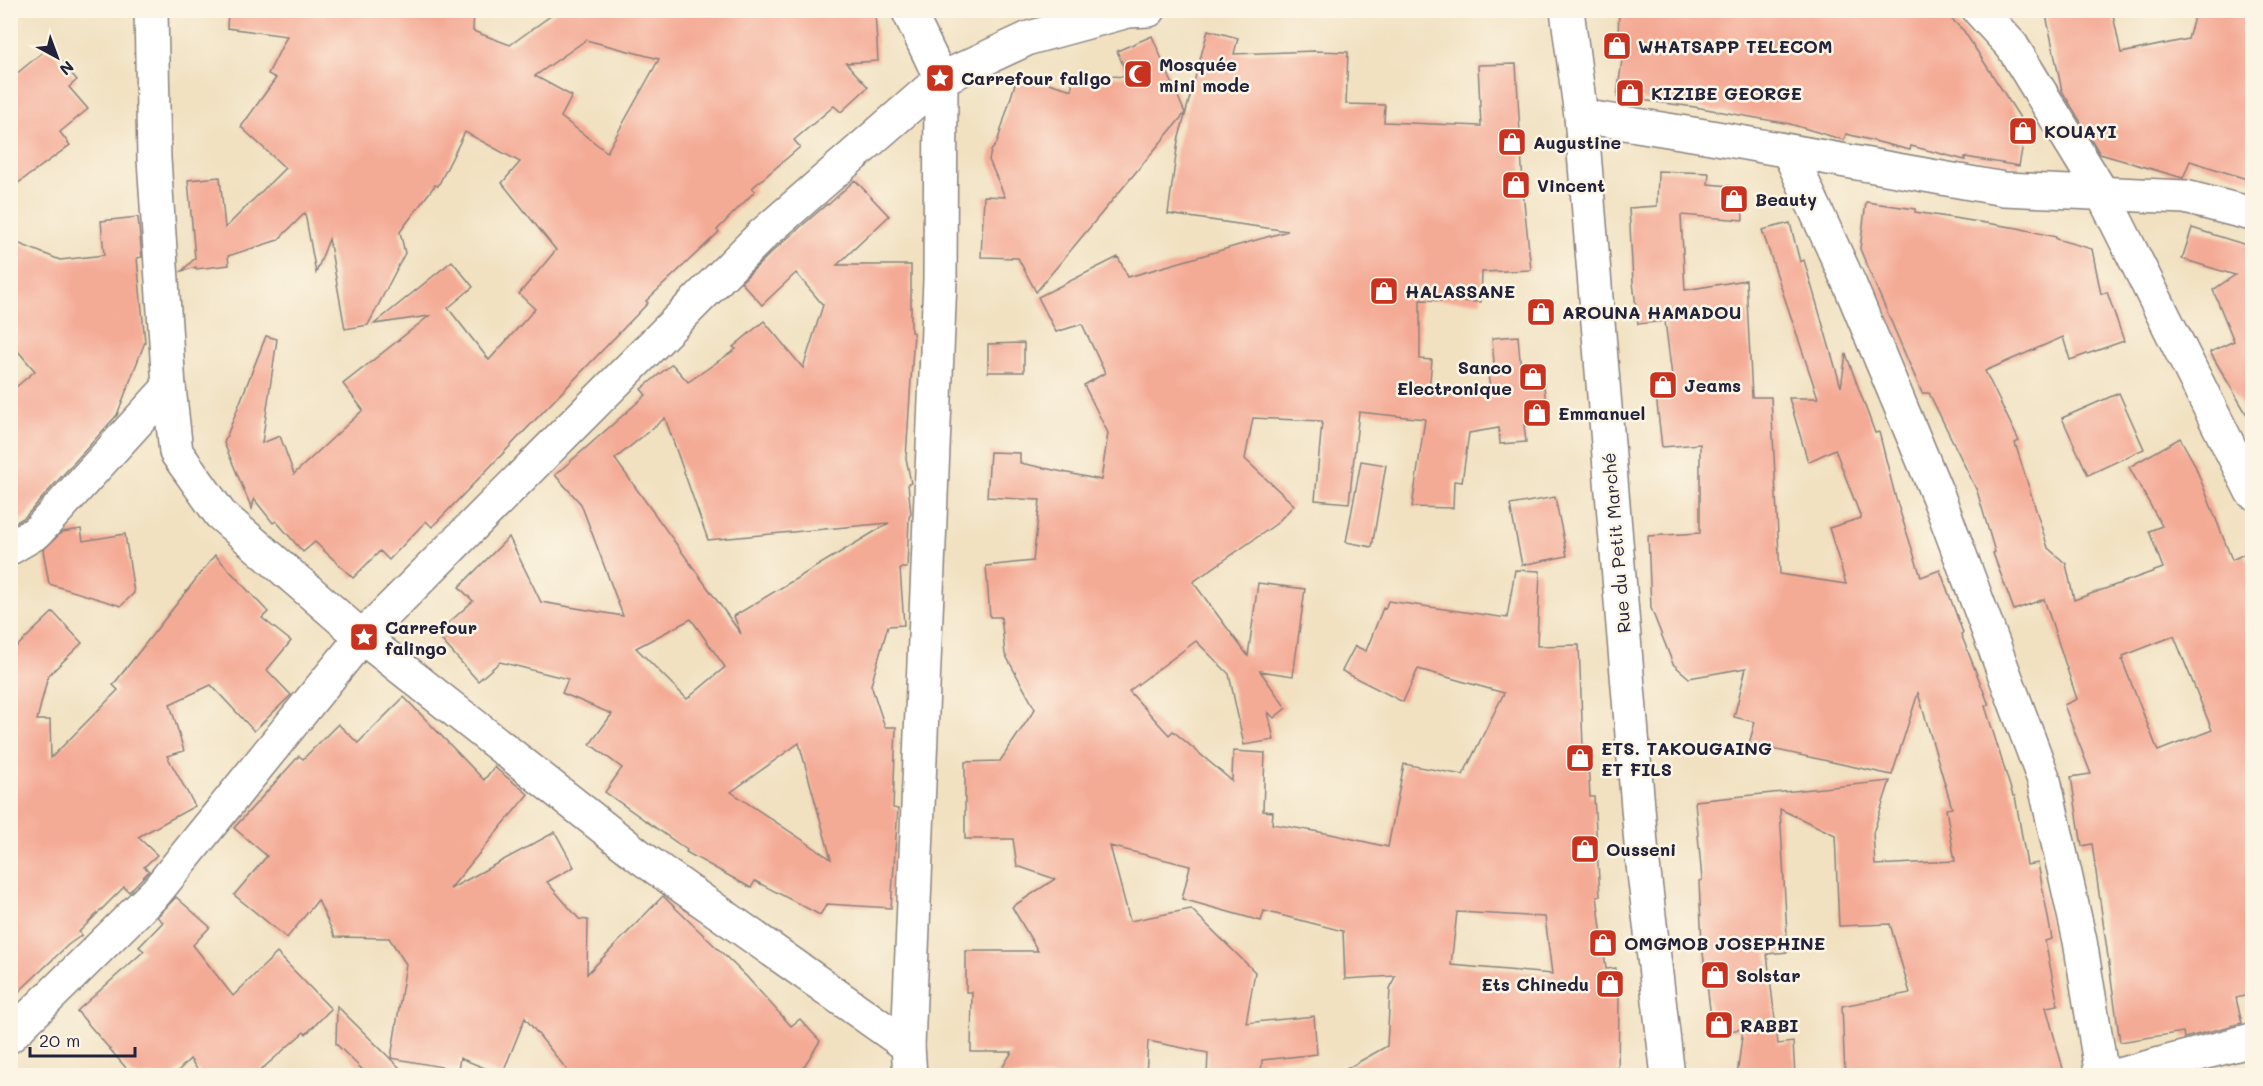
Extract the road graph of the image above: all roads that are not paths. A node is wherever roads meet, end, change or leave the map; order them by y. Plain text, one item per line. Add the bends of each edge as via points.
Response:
1 (150, 10) edge
2 (908, 10) edge
3 (1149, 10) edge
4 (1567, 10) edge
5 (1978, 10) edge
6 (941, 79) junction
7 (1581, 116) junction
8 (1789, 152) junction
9 (2102, 193) junction
10 (2253, 214) edge
11 (169, 387) junction
12 (2253, 492) edge
13 (10, 548) edge
14 (362, 637) junction
15 (10, 1036) edge
16 (2253, 1040) edge
17 (909, 1061) edge
18 (1668, 1076) edge
19 (2102, 1076) edge
20 (2115, 1076) edge

1 - 11 street via 154,159
2 - 6 street
3 - 6 street via 1128,11 1029,38
4 - 7 street, Rue du Petit Marché
5 - 9 street via 2012,46
6 - 14 street via 762,235
6 - 17 street via 940,280
7 - 8 street
7 - 18 street, Rue du Petit Marché via 1642,856
8 - 9 street via 2004,189
8 - 19 street via 1850,285 1938,496 2044,780 2080,941
9 - 10 street via 2185,197
9 - 12 street
11 - 13 street via 37,532
11 - 14 street via 177,452 220,514
14 - 15 street via 156,892
14 - 17 street via 642,858
16 - 20 street

